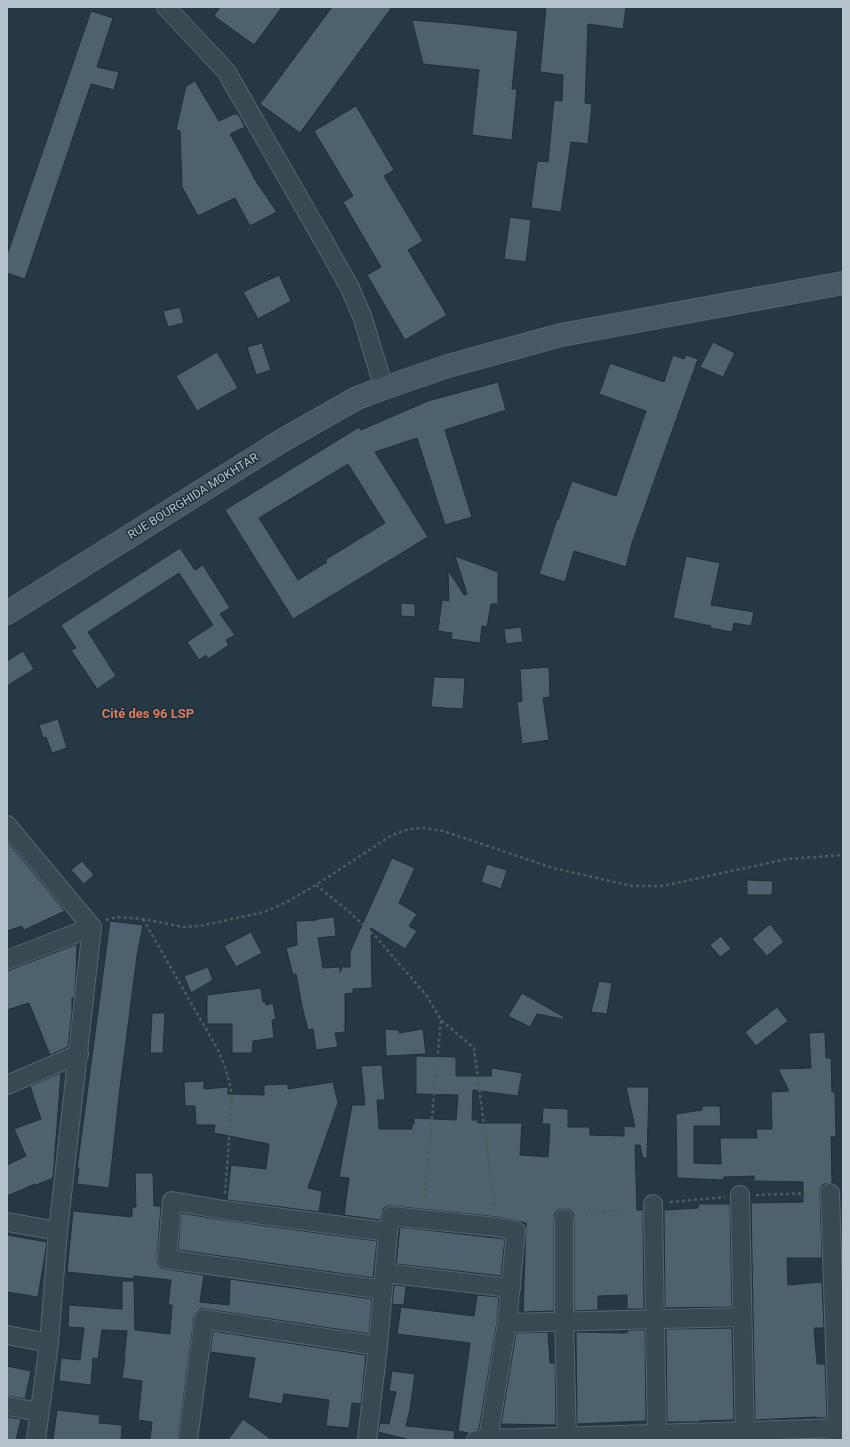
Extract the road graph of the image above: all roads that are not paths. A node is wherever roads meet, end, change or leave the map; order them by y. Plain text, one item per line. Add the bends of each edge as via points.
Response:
1 (166, 7) edge
2 (843, 283) edge
3 (384, 388) junction
4 (7, 613) edge
5 (7, 825) edge
6 (92, 926) junction
7 (7, 960) edge
8 (78, 1054) junction
9 (7, 1085) edge
10 (830, 1193) road end
11 (740, 1196) road end
12 (653, 1204) road end
13 (564, 1219) road end
14 (7, 1222) edge
15 (58, 1231) junction
16 (388, 1232) junction
17 (384, 1281) junction
18 (510, 1288) junction
19 (742, 1317) junction
20 (654, 1319) junction
21 (564, 1320) junction
22 (507, 1323) junction
23 (7, 1335) edge
24 (49, 1343) junction
25 (378, 1346) junction
26 (7, 1406) edge
27 (39, 1412) junction
28 (840, 1432) edge
29 (745, 1435) edge
30 (657, 1437) edge
31 (567, 1438) edge
32 (482, 1439) edge
33 (36, 1440) edge
34 (188, 1440) edge
35 (367, 1440) edge

1 - 3 street via 226,71 322,238 350,288 362,316
2 - 3 main road, RUE BOURGHIDA MOKHTAR via 561,335 448,366
3 - 4 main road, RUE BOURGHIDA MOKHTAR via 357,398 269,449
5 - 6 street
6 - 7 street
6 - 8 street
8 - 9 street
8 - 15 street
10 - 28 street
11 - 19 street
12 - 20 street
13 - 21 street
14 - 15 street
15 - 24 street
16 - 17 street
16 - 17 street via 172,1201 167,1259
16 - 18 street via 391,1216 516,1231
17 - 18 street
17 - 25 street
18 - 22 street
19 - 20 street
19 - 29 street
20 - 21 street
20 - 30 street
21 - 22 street
21 - 31 street
22 - 32 street
23 - 24 street
24 - 27 street
25 - 34 street via 204,1319
25 - 35 street
26 - 27 street
27 - 33 street
28 - 29 street
29 - 30 street
30 - 31 street
31 - 32 street

